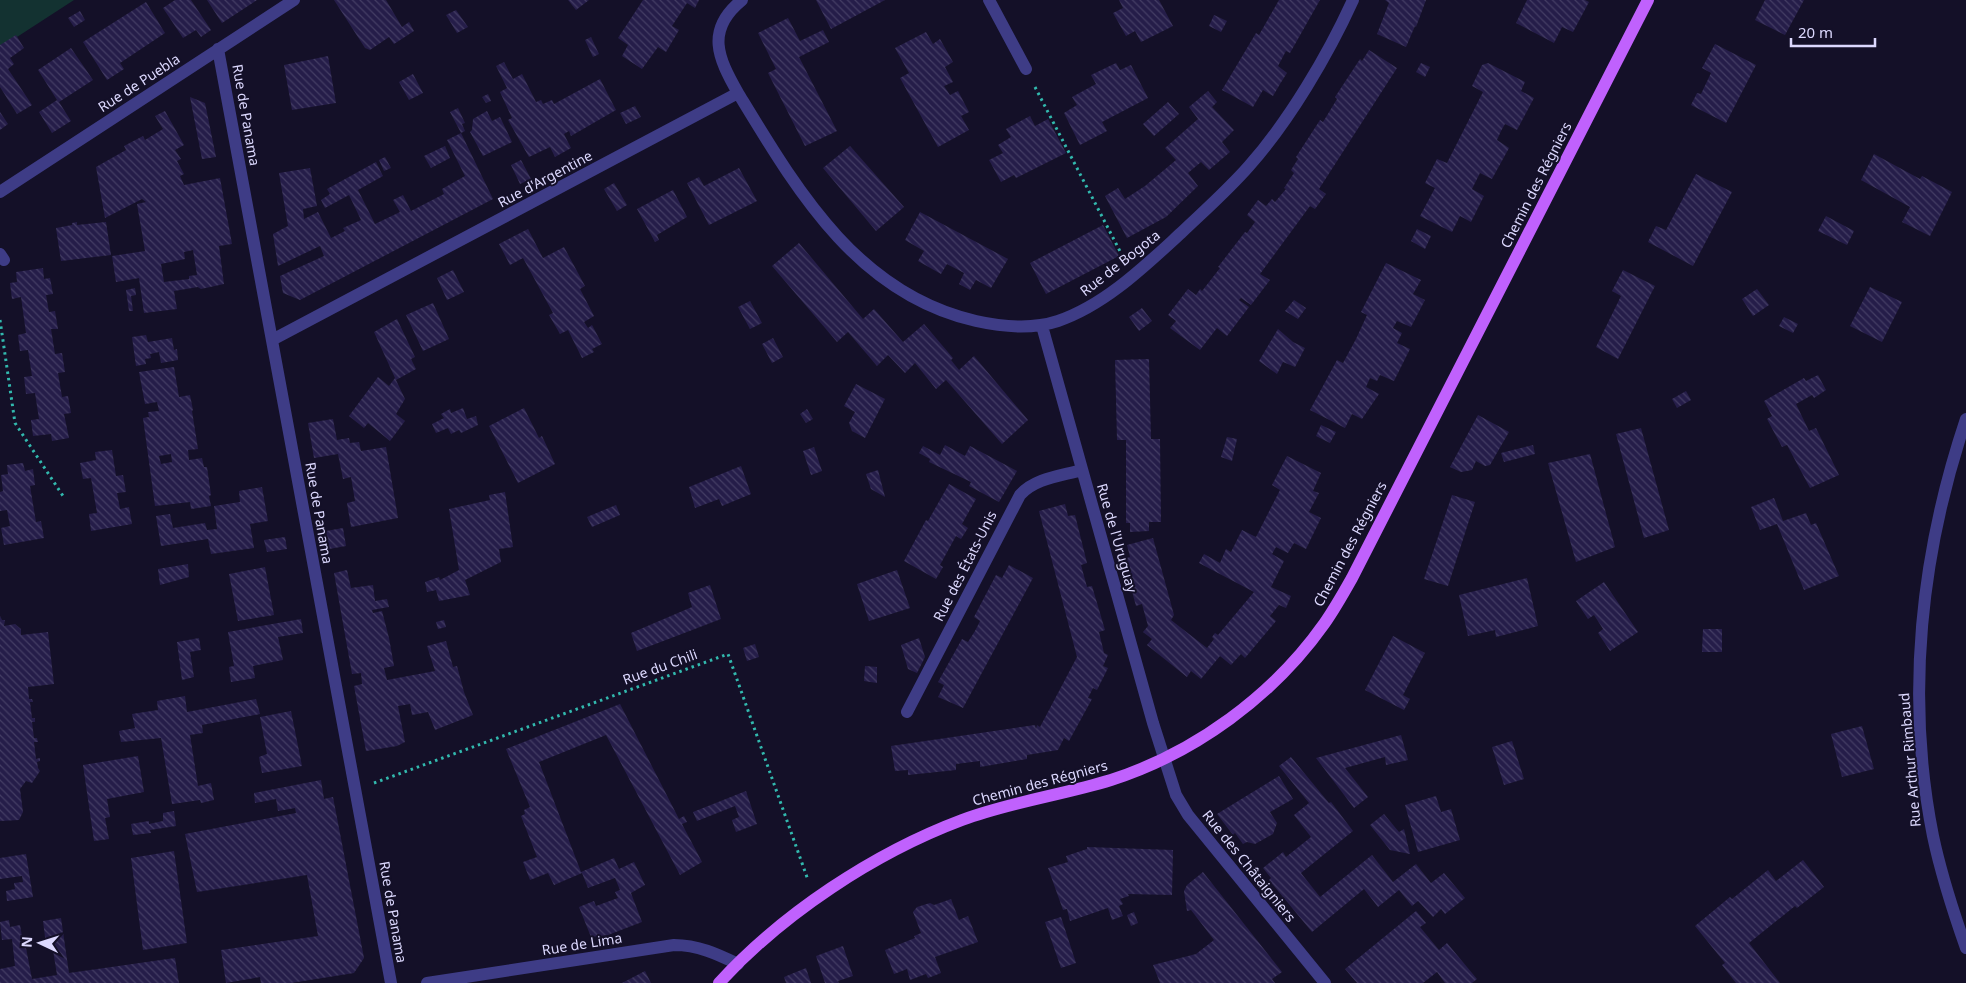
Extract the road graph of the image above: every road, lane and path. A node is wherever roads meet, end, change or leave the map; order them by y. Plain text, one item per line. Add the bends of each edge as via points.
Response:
1 (294, 0) edge
2 (742, 0) edge
3 (989, 0) edge
4 (1353, 0) edge
5 (1648, 0) edge
6 (218, 49) junction
7 (1026, 69) joint
8 (738, 93) junction
9 (0, 192) edge
10 (1132, 275) junction
11 (0, 320) edge
12 (1042, 326) junction
13 (272, 340) junction
14 (1966, 419) edge
15 (1082, 470) junction
16 (65, 499) dead end
17 (907, 712) dead end
18 (1164, 759) junction
19 (355, 790) junction
20 (816, 899) junction
21 (1962, 924) edge
22 (1966, 948) edge
23 (738, 964) junction
24 (391, 983) edge
25 (427, 983) edge
26 (719, 983) edge
27 (1325, 983) edge

1 - 6 street, Rue de Puebla
2 - 8 street via 728,13 720,27 718,40 719,55
3 - 7 street
4 - 10 street, Rue de Bogota via 1309,81 1255,159 1217,199
5 - 18 main road, Chemin des Régniers via 1337,604 1308,644 1264,692 1223,723
6 - 9 street, Rue de Puebla
6 - 13 street, Rue de Panama
7 - 10 path
8 - 12 street, Rue de Bogota via 800,191 835,235 884,279 931,307 960,317 995,325
8 - 13 street, Rue d'Argentine
10 - 12 street, Rue de Bogota via 1093,304
11 - 16 path via 15,423
12 - 15 street, Rue de l'Uruguay
13 - 19 street, Rue de Panama
14 - 21 street, Rue Arthur Rimbaud via 1943,496 1932,550 1924,598 1918,690 1933,836 1943,876
15 - 17 street, Rue des États-Unis via 1035,483 1020,495
15 - 18 street, Rue de l'Uruguay
18 - 20 main road, Chemin des Régniers via 1109,780 962,819 882,856
18 - 27 street, Rue des Châtaigniers via 1182,806
19 - 20 path, Rue du Chili via 728,654
19 - 24 street, Rue de Panama
20 - 23 main road, Chemin des Régniers
21 - 22 street, Rue Arthur Rimbaud
23 - 25 street, Rue de Lima via 692,945 674,944
23 - 26 main road, Chemin des Régniers

